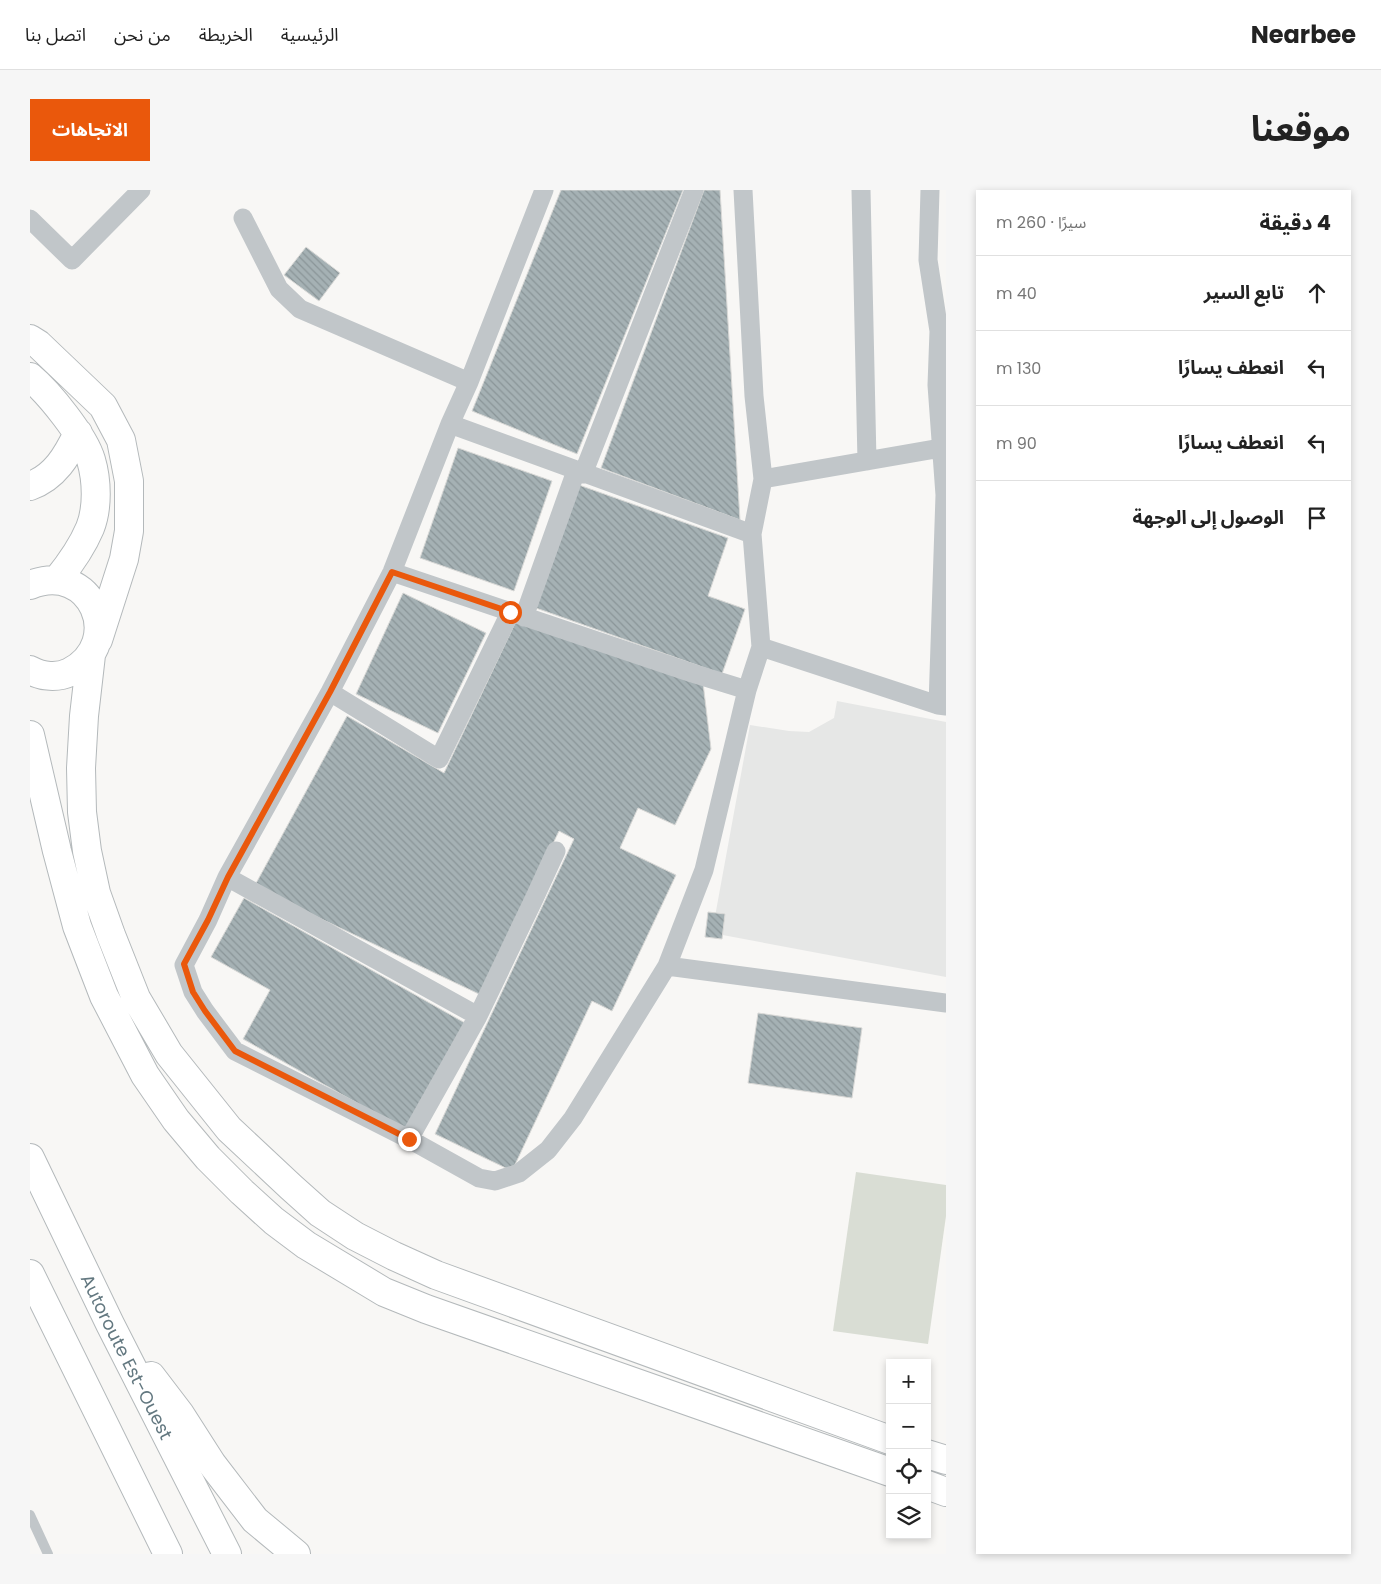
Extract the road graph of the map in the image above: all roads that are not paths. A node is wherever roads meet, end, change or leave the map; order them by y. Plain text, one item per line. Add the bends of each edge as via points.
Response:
1 (141, 190) edge
2 (544, 190) edge
3 (694, 190) edge
4 (743, 190) edge
5 (861, 190) edge
6 (913, 190) edge
7 (930, 196) edge
8 (243, 218) dead end
9 (30, 219) edge
10 (942, 331) edge
11 (30, 339) edge
12 (30, 377) edge
13 (469, 382) junction
14 (450, 424) junction
15 (78, 433) junction
16 (944, 448) edge
17 (868, 461) junction
18 (580, 472) junction
19 (763, 479) junction
20 (30, 486) edge
21 (752, 534) junction
22 (392, 572) junction
23 (39, 580) edge
24 (517, 615) junction
25 (761, 647) junction
26 (94, 648) junction
27 (30, 670) edge
28 (747, 690) junction
29 (330, 692) junction
30 (942, 705) edge
31 (30, 735) edge
32 (556, 850) dead end
33 (228, 877) junction
34 (668, 966) junction
35 (946, 1003) edge
36 (478, 1016) junction
37 (409, 1139) junction
38 (30, 1158) edge
39 (30, 1274) edge
40 (110, 1324) junction
41 (886, 1439) edge
42 (931, 1455) edge
43 (946, 1460) edge
44 (886, 1471) edge
45 (931, 1486) edge
46 (946, 1492) edge
47 (30, 1515) edge
48 (48, 1554) edge
49 (168, 1554) edge
50 (227, 1554) edge
51 (296, 1554) edge

1 - 9 street via 72,260
2 - 13 street
3 - 18 street
4 - 19 street via 754,396
5 - 17 street
6 - 7 street
7 - 10 street via 928,260
8 - 13 street via 279,289 300,309
10 - 16 street via 937,384
11 - 26 highway via 102,406 121,440 129,481 129,531 124,559
12 - 15 highway
13 - 14 street
14 - 18 street
14 - 22 street
15 - 20 highway via 54,471
15 - 23 highway via 91,459 95,482 91,526 82,544
16 - 17 street
16 - 30 street
17 - 19 street
18 - 21 street
18 - 24 street
19 - 21 street
21 - 25 street
22 - 24 street
22 - 29 street
23 - 26 highway via 73,584 86,594 95,608 99,624
24 - 28 street
24 - 29 street via 439,758
25 - 28 street
25 - 30 street
26 - 27 highway via 80,666 67,674 51,676
26 - 41 highway via 84,716 81,768 87,851 96,893 136,998 169,1054 229,1129 320,1213 394,1256 436,1275
28 - 34 street via 704,870
29 - 33 street
31 - 44 highway via 77,926 104,996 145,1075 176,1120 208,1158 274,1221 306,1245 384,1292
32 - 36 street
33 - 36 street
33 - 37 street via 184,964 193,992 205,1011 235,1051
34 - 35 street
34 - 37 street via 573,1118 548,1150 519,1173 495,1181 479,1178
36 - 37 street
38 - 40 highway, Autoroute Est-Ouest
39 - 49 highway
40 - 50 highway, Autoroute Est-Ouest
40 - 51 highway via 180,1414 212,1464 255,1520
42 - 43 highway
45 - 46 highway
47 - 48 lane

